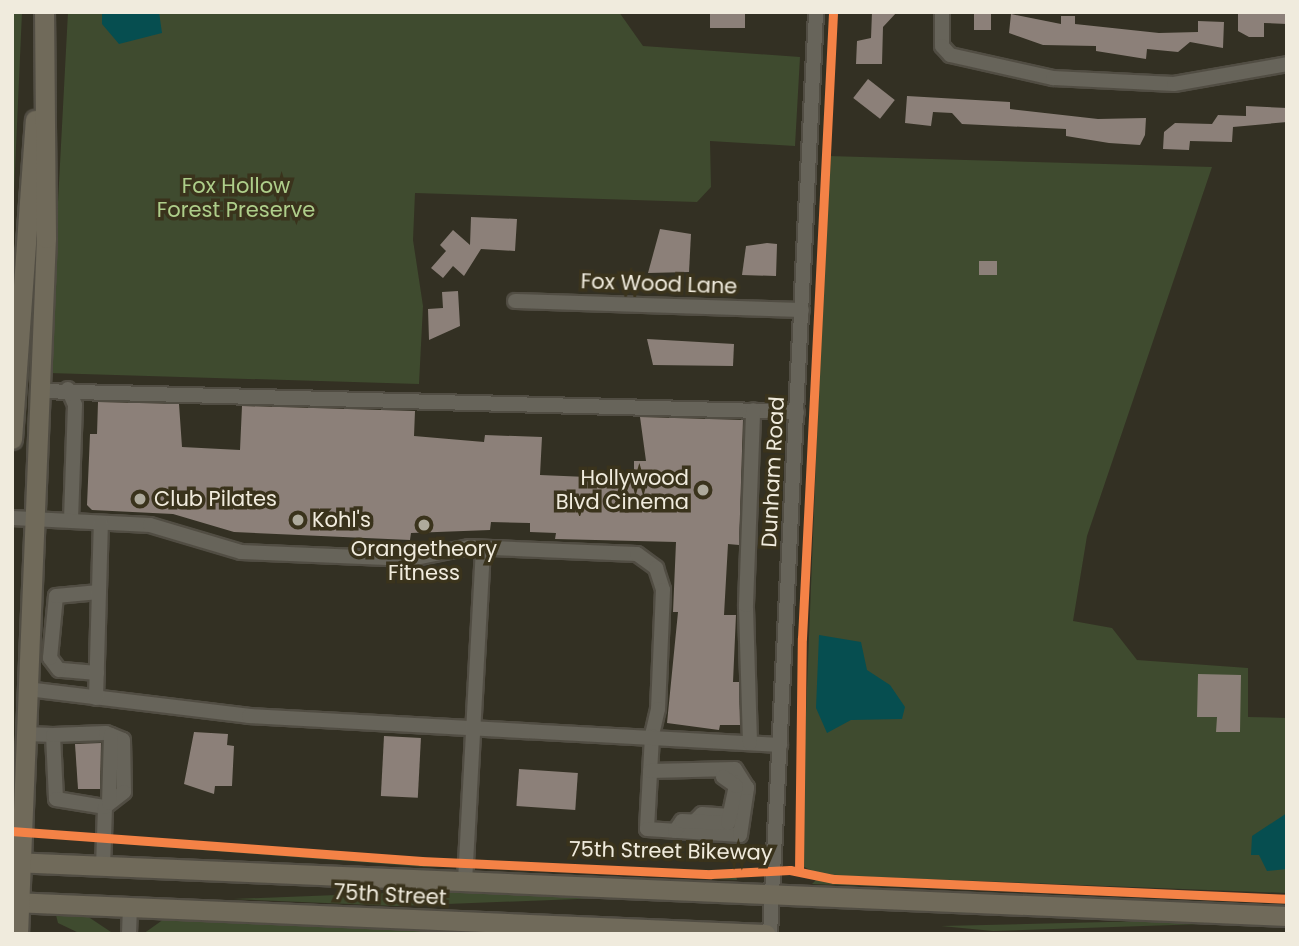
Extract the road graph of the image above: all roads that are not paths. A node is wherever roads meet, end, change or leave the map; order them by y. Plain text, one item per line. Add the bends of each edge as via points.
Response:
1 (44, 12) edge
2 (816, 12) edge
3 (942, 12) edge
4 (1287, 64) edge
5 (41, 81) junction
6 (16, 286) edge
7 (515, 300) dead end
8 (802, 310) junction
9 (13, 378) edge
10 (68, 389) junction
11 (40, 391) junction
12 (753, 410) junction
13 (797, 412) junction
14 (13, 424) edge
15 (12, 439) edge
16 (12, 518) edge
17 (32, 519) junction
18 (71, 521) junction
19 (101, 523) junction
20 (483, 548) junction
21 (99, 593) junction
22 (97, 673) junction
23 (27, 689) junction
24 (96, 698) junction
25 (474, 727) junction
26 (26, 734) junction
27 (53, 735) junction
28 (652, 736) junction
29 (750, 743) junction
30 (780, 745) junction
31 (650, 771) junction
32 (667, 772) junction
33 (110, 803) junction
34 (675, 831) junction
35 (17, 862) edge
36 (103, 866) junction
37 (465, 881) junction
38 (772, 894) junction
39 (16, 902) edge
40 (130, 906) junction
41 (1287, 916) edge
42 (562, 929) edge
43 (18, 934) edge
44 (129, 934) edge
45 (765, 934) edge
46 (770, 934) edge

1 - 5 main road
2 - 8 street, Dunham Road
3 - 4 street via 942,46 950,55 1044,77 1174,84
5 - 6 main road
5 - 11 main road via 46,178
6 - 9 main road
7 - 8 street, Fox Wood Lane
8 - 13 street, Dunham Road
9 - 14 main road
10 - 11 street
10 - 12 street
10 - 18 street via 75,405
11 - 17 main road
12 - 13 street
12 - 29 street via 746,605
13 - 30 street, Dunham Road
14 - 15 main road
16 - 17 street
17 - 18 street
17 - 23 main road
18 - 19 street
19 - 20 street via 150,525 241,552 411,559
19 - 21 street
20 - 25 street
20 - 28 street via 625,553 656,568 663,590
21 - 22 street
21 - 22 street via 56,596 50,658 59,670
22 - 24 street
23 - 24 street
23 - 26 main road
24 - 25 street via 249,716
25 - 28 street
25 - 37 street
26 - 27 street
26 - 35 main road
27 - 33 street via 56,799
27 - 33 street via 115,736
28 - 29 street
28 - 31 street
29 - 30 street
30 - 38 street, Dunham Road
31 - 32 street
31 - 34 street via 647,829
32 - 34 street via 729,778 736,786 731,816 721,827 682,821
32 - 34 street via 673,766 735,769 747,788 740,835
33 - 36 street
35 - 36 main road, 75th Street
35 - 39 main road
36 - 37 main road, 75th Street
37 - 38 main road, 75th Street
38 - 41 main road, 75th Street
38 - 46 street, Dunham Road
39 - 40 main road, 75th Street
39 - 43 main road
40 - 42 main road, 75th Street
40 - 44 street
42 - 45 main road, 75th Street

